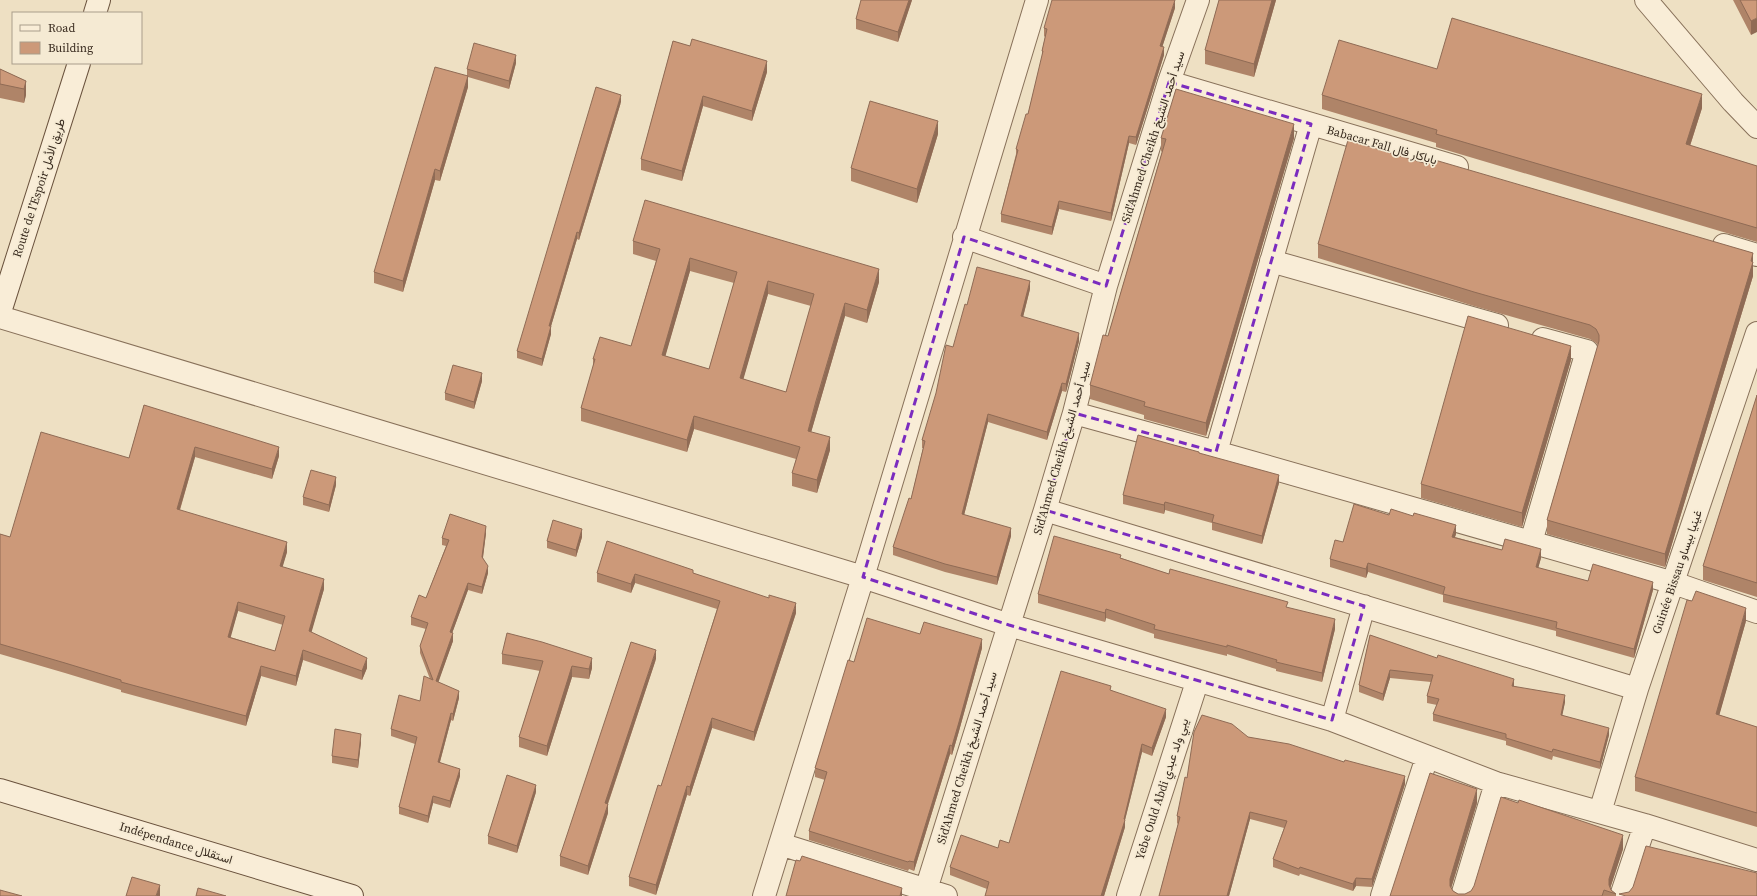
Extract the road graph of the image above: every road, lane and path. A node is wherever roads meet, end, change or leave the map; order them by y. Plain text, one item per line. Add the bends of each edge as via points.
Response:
1 (99, 0) edge
2 (1037, 0) edge
3 (1198, 0) edge
4 (1646, 0) edge
5 (95, 12) edge
6 (79, 64) edge
7 (1169, 82) junction
8 (1311, 124) junction
9 (1757, 127) edge
10 (1478, 173) edge
11 (964, 237) junction
12 (1704, 239) edge
13 (1757, 255) edge
14 (1271, 261) junction
15 (1106, 286) junction
16 (0, 312) edge
17 (0, 316) edge
18 (1757, 333) edge
19 (1074, 413) junction
20 (1216, 452) junction
21 (1045, 510) junction
22 (1531, 542) junction
23 (863, 577) junction
24 (1674, 583) junction
25 (1364, 606) junction
26 (1757, 612) edge
27 (1009, 625) junction
28 (1197, 682) junction
29 (1638, 689) junction
30 (1332, 720) junction
31 (1427, 757) junction
32 (1496, 783) junction
33 (0, 790) edge
34 (1600, 812) junction
35 (1645, 825) junction
36 (780, 844) junction
37 (1757, 860) edge
38 (925, 893) edge
39 (352, 896) edge
40 (764, 896) edge
41 (946, 896) edge
42 (1128, 896) edge
43 (1382, 896) edge
44 (1462, 896) edge
45 (1621, 896) edge

1 - 5 street
2 - 11 street
3 - 7 street, Sid'Ahmed Cheikh سيد أحمد الشيخ
4 - 9 street
6 - 16 street, Route de l’Espoir طريق الأمل
7 - 8 street, Babacar Fall باباكار فال
7 - 15 street, Sid'Ahmed Cheikh سيد أحمد الشيخ
8 - 10 street, Babacar Fall باباكار فال
8 - 14 street
11 - 15 street
11 - 23 street
12 - 13 street
14 - 20 street
14 - 22 street via 1587,351
15 - 19 street, Sid'Ahmed Cheikh سيد أحمد الشيخ
17 - 23 street
18 - 24 street, Guinée Bissau غينيا بيساو
19 - 20 street
19 - 21 street, Sid'Ahmed Cheikh سيد أحمد الشيخ
20 - 22 street
21 - 25 street
21 - 27 street, Sid'Ahmed Cheikh سيد أحمد الشيخ
22 - 24 street
23 - 27 street
23 - 36 street
24 - 26 street
24 - 29 street, Guinée Bissau غينيا بيساو
25 - 29 street
25 - 30 street
27 - 28 street
27 - 38 street, Sid'Ahmed Cheikh سيد أحمد الشيخ
28 - 30 street
28 - 42 street, Yebe Ould Abdi يبي ولد عبدي
29 - 34 street, Guinée Bissau غينيا بيساو
30 - 31 street
31 - 32 street
31 - 43 street
32 - 34 street
32 - 44 street
33 - 39 street, Indépendance استقلال
34 - 35 street
35 - 37 street
35 - 45 street
36 - 38 street
36 - 40 street
38 - 41 street

